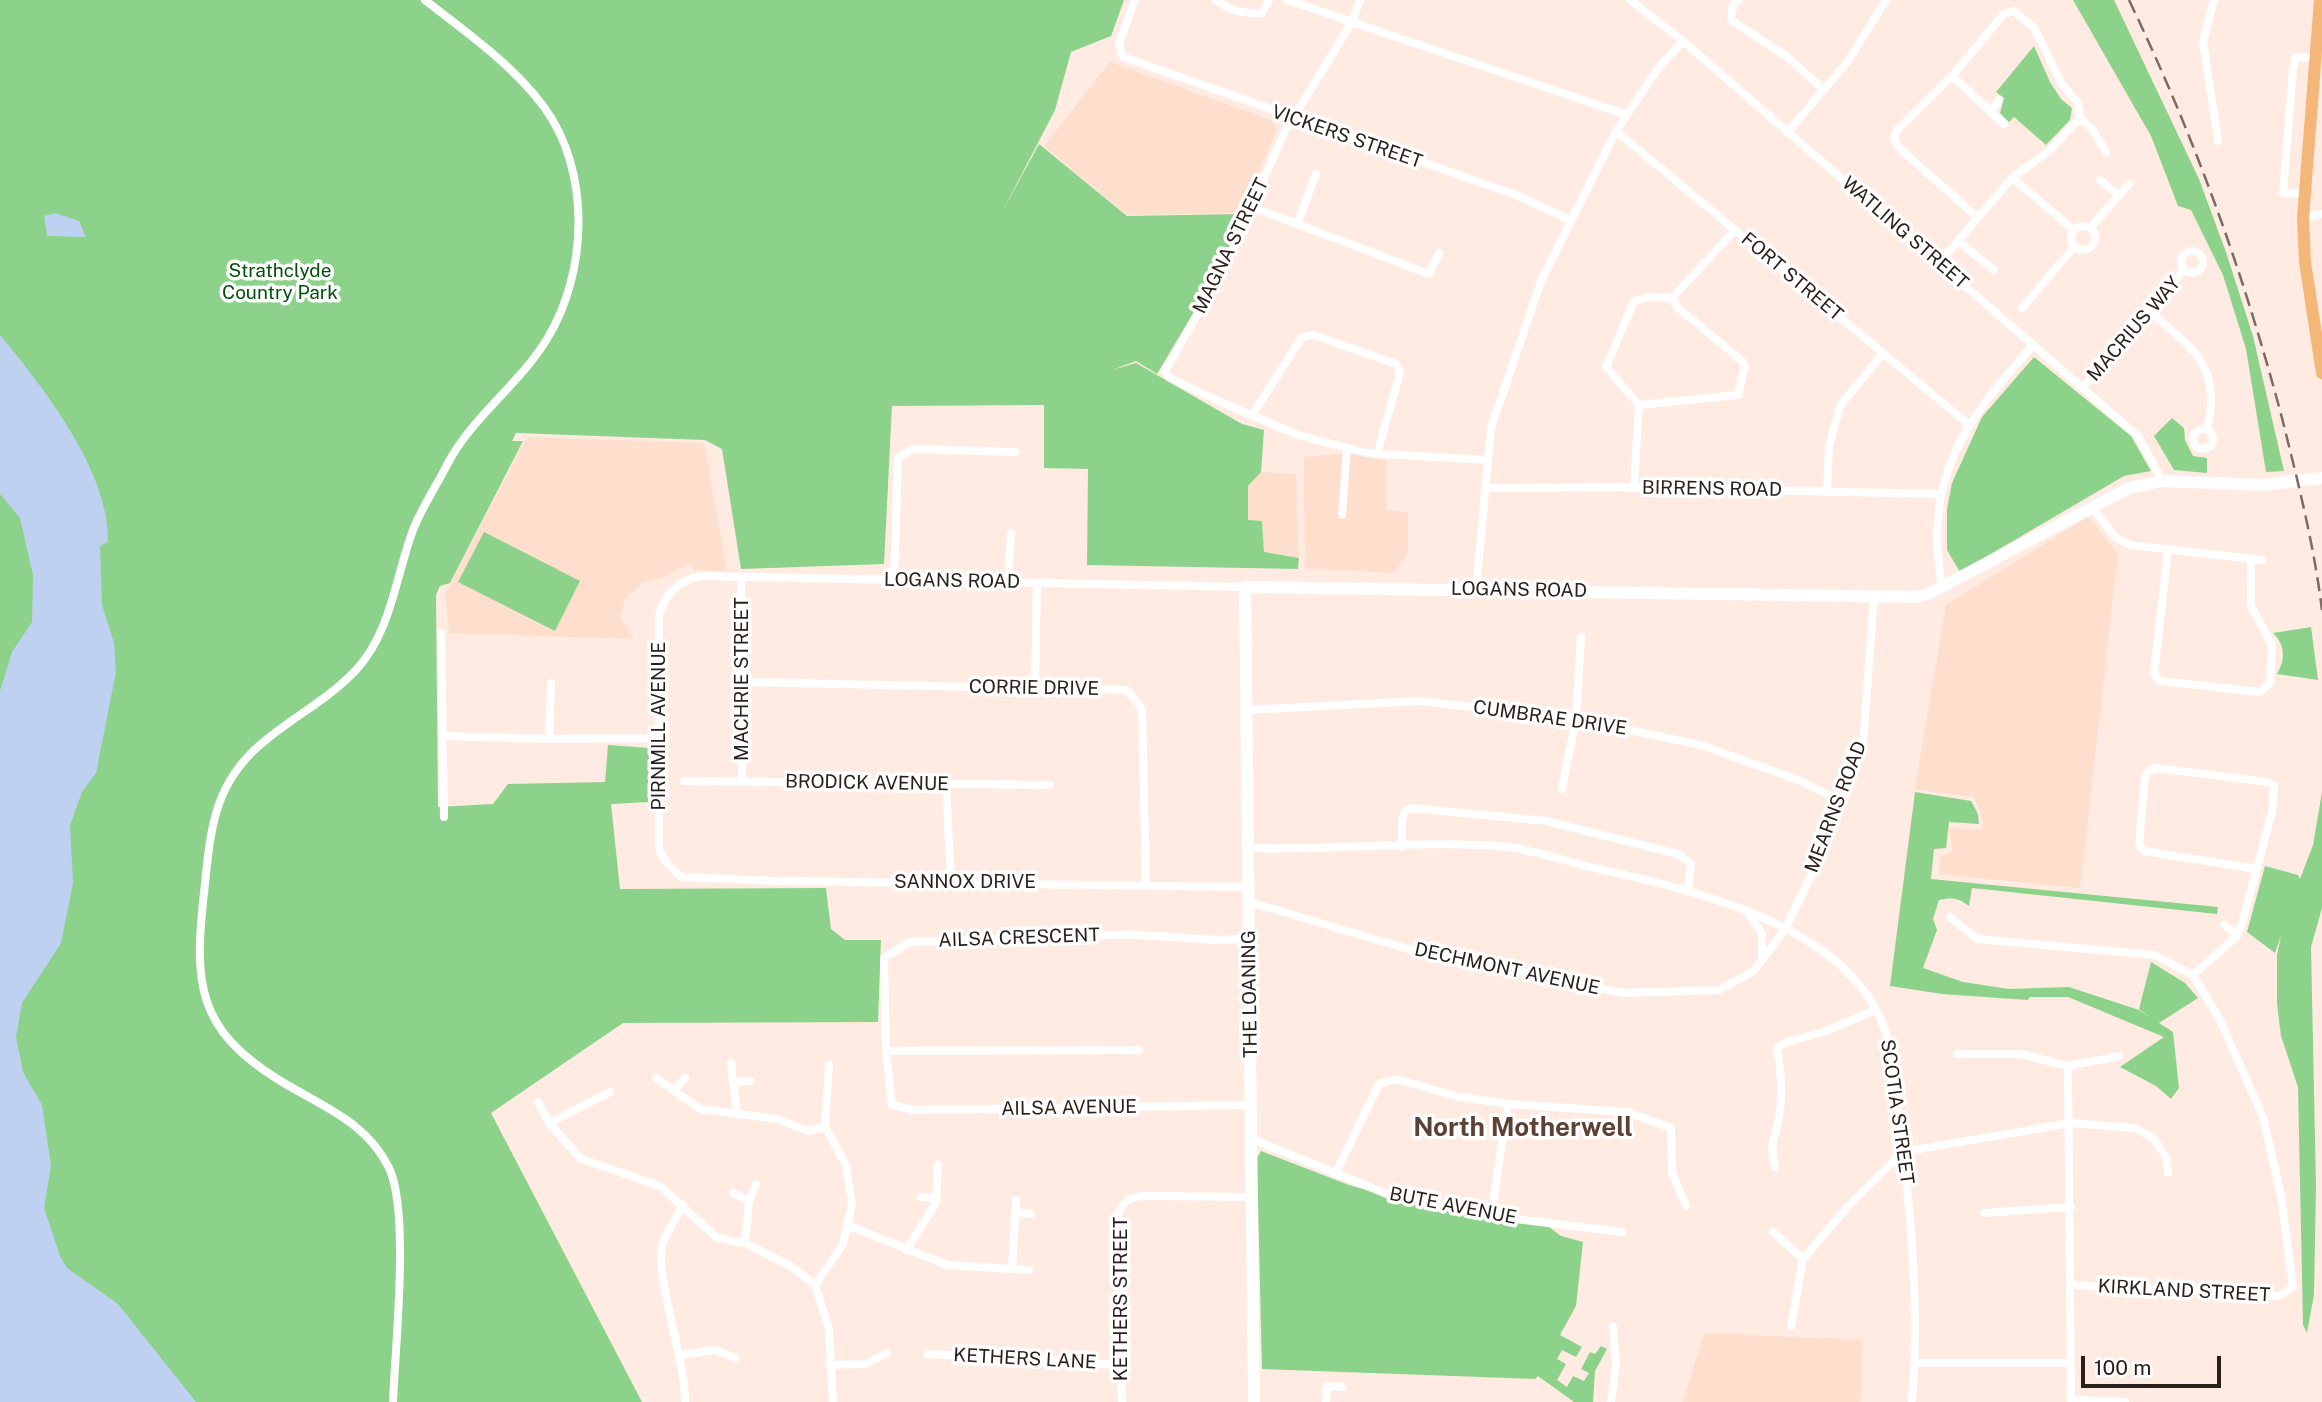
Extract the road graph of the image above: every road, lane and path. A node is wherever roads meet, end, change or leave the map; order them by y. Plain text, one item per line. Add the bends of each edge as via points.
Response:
1 (425, 0) edge
2 (1135, 0) edge
3 (1216, 0) edge
4 (1269, 0) edge
5 (1287, 0) edge
6 (1360, 0) edge
7 (1630, 0) edge
8 (1739, 0) edge
9 (1886, 0) edge
10 (2214, 0) edge
11 (2320, 0) edge
12 (1352, 22) junction
13 (1683, 41) junction
14 (2315, 58) junction
15 (1952, 76) junction
16 (1823, 89) junction
17 (1999, 100) dead end
18 (1990, 112) junction
19 (1627, 115) junction
20 (1292, 118) junction
21 (2080, 118) junction
22 (2004, 124) dead end
23 (1616, 131) junction
24 (1787, 133) junction
25 (2218, 141) dead end
26 (2106, 152) dead end
27 (1316, 174) dead end
28 (2012, 178) junction
29 (2100, 180) dead end
30 (2129, 184) dead end
31 (2117, 194) junction
32 (2304, 194) junction
33 (1252, 207) junction
34 (2322, 214) edge
35 (1977, 217) junction
36 (2303, 218) junction
37 (1570, 220) junction
38 (1297, 224) junction
39 (2090, 228) junction
40 (1735, 230) junction
41 (2074, 230) junction
42 (1958, 241) junction
43 (2075, 246) junction
44 (1439, 253) dead end
45 (1939, 263) junction
46 (1994, 270) dead end
47 (2184, 270) dead end
48 (1672, 298) junction
49 (2022, 308) dead end
50 (2148, 310) junction
51 (2034, 344) junction
52 (2320, 346) edge
53 (1883, 353) junction
54 (2322, 373) edge
55 (2083, 387) junction
56 (1639, 405) junction
57 (1252, 415) junction
58 (1968, 424) junction
59 (2207, 429) dead end
60 (1347, 448) junction
61 (1016, 452) dead end
62 (1377, 454) junction
63 (1488, 460) junction
64 (2322, 478) edge
65 (2162, 481) junction
66 (1486, 488) junction
67 (1634, 488) junction
68 (1827, 492) junction
69 (1939, 494) junction
70 (2091, 506) junction
71 (1342, 515) dead end
72 (1011, 533) dead end
73 (2168, 549) junction
74 (2250, 559) junction
75 (2262, 560) dead end
76 (741, 577) junction
77 (894, 579) junction
78 (688, 580) joint
79 (1008, 582) junction
80 (1037, 583) junction
81 (1245, 587) junction
82 (1942, 587) junction
83 (1476, 590) junction
84 (1874, 596) junction
85 (1581, 637) dead end
86 (431, 641) dead end
87 (741, 682) junction
88 (551, 683) dead end
89 (1035, 688) junction
90 (1246, 710) junction
91 (1576, 719) junction
92 (443, 736) junction
93 (658, 738) junction
94 (549, 739) junction
95 (684, 781) dead end
96 (742, 782) junction
97 (946, 784) junction
98 (1051, 785) dead end
99 (1562, 789) dead end
100 (1842, 801) junction
101 (443, 817) dead end
102 (1402, 847) junction
103 (1248, 848) junction
104 (2256, 869) junction
105 (681, 877) joint
106 (951, 881) junction
107 (1146, 884) junction
108 (1248, 887) junction
109 (1688, 889) junction
110 (1249, 902) junction
111 (1746, 911) junction
112 (1950, 917) dead end
113 (2224, 925) dead end
114 (1784, 929) junction
115 (2237, 934) junction
116 (1249, 938) junction
117 (1762, 960) junction
118 (2193, 975) junction
119 (1875, 1010) junction
120 (1139, 1050) dead end
121 (886, 1051) junction
122 (1957, 1054) dead end
123 (2119, 1056) dead end
124 (731, 1063) dead end
125 (829, 1065) dead end
126 (2068, 1066) junction
127 (656, 1078) dead end
128 (685, 1078) dead end
129 (750, 1081) dead end
130 (733, 1082) junction
131 (674, 1091) junction
132 (610, 1092) dead end
133 (890, 1100) joint
134 (538, 1102) dead end
135 (1508, 1104) junction
136 (1252, 1105) junction
137 (737, 1113) junction
138 (549, 1123) junction
139 (2069, 1124) junction
140 (825, 1127) junction
141 (1252, 1139) junction
142 (1903, 1152) junction
143 (938, 1165) dead end
144 (1775, 1167) dead end
145 (2168, 1172) dead end
146 (1335, 1174) junction
147 (756, 1184) dead end
148 (733, 1193) dead end
149 (921, 1197) dead end
150 (1253, 1197) junction
151 (937, 1198) junction
152 (1016, 1200) dead end
153 (749, 1201) junction
154 (683, 1205) junction
155 (1686, 1206) dead end
156 (2071, 1207) junction
157 (1015, 1212) junction
158 (1984, 1213) dead end
159 (1031, 1214) dead end
160 (1491, 1216) junction
161 (847, 1225) junction
162 (1622, 1232) dead end
163 (1773, 1232) dead end
164 (745, 1243) junction
165 (906, 1250) junction
166 (1803, 1259) junction
167 (1012, 1268) junction
168 (1029, 1270) dead end
169 (815, 1285) junction
170 (2071, 1285) junction
171 (1791, 1326) dead end
172 (1613, 1327) dead end
173 (887, 1353) dead end
174 (928, 1354) dead end
175 (681, 1355) junction
176 (735, 1358) dead end
177 (1916, 1363) junction
178 (2071, 1363) junction
179 (829, 1365) junction
180 (1121, 1365) junction
181 (1342, 1387) dead end
182 (2071, 1401) edge
183 (393, 1402) edge
184 (685, 1402) edge
185 (833, 1402) edge
186 (1122, 1402) edge
187 (1254, 1402) edge
188 (1326, 1402) edge
189 (1611, 1402) edge
190 (1912, 1402) edge
191 (2125, 1402) edge

1 - 183 street via 505,64 545,109 572,172 580,224 579,254 568,296 549,337 520,377 460,440 414,528 380,634 359,667 324,699 271,733 242,760 229,782 215,823 198,958 202,992 216,1021 239,1050 280,1081 362,1130 392,1174 400,1218
2 - 20 street, VICKERS STREET via 1119,43 1123,57
3 - 4 street via 1230,10 1262,13
5 - 12 street
6 - 12 street, MAGNA STREET
7 - 13 street, WATLING STREET
8 - 16 street via 1733,5 1731,20 1787,56
9 - 16 street via 1848,61
10 - 25 street via 2203,41
11 - 14 main road
12 - 19 street
12 - 20 street, MAGNA STREET
13 - 19 street
13 - 24 street, WATLING STREET
14 - 32 main road
14 - 32 street via 2297,57 2293,69 2283,193
15 - 18 street
15 - 21 street via 2004,13 2014,11 2035,29 2061,83 2078,103
15 - 35 street via 1894,138 1897,146
16 - 24 street
17 - 18 street
18 - 22 street
19 - 23 street
20 - 33 street, MAGNA STREET
20 - 37 street, VICKERS STREET via 1506,192
21 - 26 street
21 - 28 street via 2050,150
23 - 37 street
23 - 40 street, FORT STREET
24 - 45 street, WATLING STREET
27 - 38 street
28 - 35 street
28 - 41 street
29 - 31 street
30 - 31 street
31 - 39 street
32 - 36 main road
33 - 38 street
33 - 57 street, MAGNA STREET via 1226,264 1165,371 1170,378
34 - 36 street
35 - 42 street
36 - 52 main road via 2305,262
37 - 63 street via 1541,282 1491,428
38 - 44 street via 1429,274
39 - 41 street
39 - 43 street via 2095,238 2092,245 2085,249
40 - 48 street
40 - 53 street, FORT STREET
41 - 43 street
42 - 45 street
42 - 46 street
43 - 49 street
45 - 51 street, WATLING STREET
47 - 50 street, MACRIUS WAY
48 - 56 street via 1634,300 1606,367
48 - 56 street via 1678,308 1742,360 1745,367 1738,394
50 - 55 street, MACRIUS WAY
50 - 59 street via 2203,362 2209,391
51 - 55 street, WATLING STREET
51 - 58 street
52 - 54 main road
53 - 58 street, FORT STREET
53 - 68 street via 1840,406 1829,446
55 - 65 street, WATLING STREET via 2139,437
56 - 67 street
57 - 60 street via 1298,435
57 - 62 street via 1302,337 1313,335 1396,364 1400,372
58 - 69 street
60 - 62 street
60 - 71 street
61 - 77 street via 902,452 898,458
62 - 63 street
63 - 66 street
64 - 65 street, LOGANS ROAD via 2262,485
65 - 70 street, LOGANS ROAD via 2129,488
66 - 67 street, BIRRENS ROAD
66 - 83 street
67 - 68 street, BIRRENS ROAD
68 - 69 street, BIRRENS ROAD
69 - 82 street
70 - 73 street via 2115,537 2130,545
70 - 82 street, LOGANS ROAD
72 - 79 street
73 - 74 street
73 - 74 street via 2154,674 2159,681 2260,692 2270,683 2272,645 2251,606
74 - 75 street
76 - 77 street, LOGANS ROAD
76 - 78 street, LOGANS ROAD
76 - 87 street, MACHRIE STREET
77 - 79 street, LOGANS ROAD
78 - 93 street, PIRNMILL AVENUE via 671,591 659,615
79 - 80 street, LOGANS ROAD
80 - 81 street, LOGANS ROAD
80 - 89 street
81 - 83 street, LOGANS ROAD
81 - 90 street, THE LOANING
82 - 84 street, LOGANS ROAD via 1915,597
83 - 84 street, LOGANS ROAD
84 - 100 street, MEARNS ROAD via 1863,744
85 - 91 street
86 - 92 street via 441,637
87 - 89 street, CORRIE DRIVE
87 - 96 street, MACHRIE STREET
88 - 94 street
89 - 107 street, CORRIE DRIVE via 1128,690 1142,709
90 - 91 street, CUMBRAE DRIVE via 1419,701
90 - 103 street, THE LOANING
91 - 99 street
91 - 100 street, CUMBRAE DRIVE via 1700,745
92 - 94 street
92 - 101 street
93 - 94 street
93 - 105 street, PIRNMILL AVENUE via 659,850
95 - 96 street, BRODICK AVENUE
96 - 97 street, BRODICK AVENUE
97 - 98 street, BRODICK AVENUE
97 - 106 street
100 - 114 street, MEARNS ROAD via 1827,843
102 - 103 street, SCOTIA STREET
102 - 109 street, SCOTIA STREET via 1499,846
102 - 109 street via 1402,819 1411,808 1546,821 1678,854 1690,864
103 - 108 street, THE LOANING
104 - 104 street via 2144,851 2139,845 2149,771 2156,768 2270,782 2274,786 2272,812
104 - 115 street
105 - 106 street, SANNOX DRIVE
106 - 107 street, SANNOX DRIVE
107 - 108 street, SANNOX DRIVE
108 - 110 street, THE LOANING
109 - 111 street, SCOTIA STREET
110 - 116 street, THE LOANING
110 - 117 street, DECHMONT AVENUE via 1408,949 1623,993 1719,990 1754,971
111 - 114 street, SCOTIA STREET
111 - 117 street via 1762,933
112 - 118 street via 1976,939 2155,955
113 - 115 street
114 - 117 street, DECHMONT AVENUE
114 - 119 street, SCOTIA STREET via 1834,959 1859,984
115 - 118 street
116 - 121 street, AILSA CRESCENT via 1216,943 1185,936 1114,934 910,942 884,958
116 - 136 street, THE LOANING
118 - 170 street, KIRKLAND STREET via 2220,1020 2263,1116 2281,1196 2293,1287 2280,1296
119 - 142 street, SCOTIA STREET via 1889,1044
119 - 144 street via 1777,1049 1779,1118 1770,1145
120 - 121 street
121 - 133 street, AILSA CRESCENT
122 - 126 street via 2021,1054
123 - 126 street
124 - 130 street
125 - 140 street
126 - 139 street
127 - 131 street
128 - 131 street
129 - 130 street
130 - 137 street
131 - 137 street via 700,1109
132 - 138 street
133 - 136 street, AILSA AVENUE via 892,1105 914,1110
134 - 138 street
135 - 146 street via 1455,1096 1396,1079 1378,1084
135 - 155 street via 1627,1112 1671,1128 1672,1173
135 - 160 street
136 - 141 street, THE LOANING
137 - 140 street via 777,1119 808,1131
138 - 154 street via 581,1159 660,1186
139 - 142 street
139 - 145 street via 2144,1132 2166,1157
139 - 156 street
140 - 161 street via 846,1165 852,1204
141 - 146 street, BUTE AVENUE
141 - 150 street, THE LOANING
142 - 166 street
142 - 177 street, SCOTIA STREET
143 - 151 street
146 - 160 street, BUTE AVENUE via 1389,1195
147 - 153 street
148 - 153 street
149 - 151 street
150 - 180 street, KETHERS STREET via 1145,1196 1122,1204 1118,1215
150 - 187 street, THE LOANING
151 - 165 street
152 - 157 street
153 - 164 street
154 - 164 street via 717,1238
154 - 175 street via 662,1245 663,1280
156 - 158 street
156 - 170 street
157 - 159 street
157 - 167 street
160 - 162 street, BUTE AVENUE
161 - 165 street
161 - 169 street via 843,1244
163 - 166 street
164 - 169 street via 792,1267
165 - 167 street via 947,1265
166 - 171 street
167 - 168 street
169 - 179 street via 829,1330
170 - 178 street
172 - 189 street via 1616,1365
173 - 179 street via 866,1364
174 - 180 street, KETHERS LANE
175 - 176 street via 716,1350
175 - 184 street
177 - 178 street
177 - 190 street, SCOTIA STREET
178 - 182 street
179 - 185 street
180 - 186 street, KETHERS STREET
181 - 188 street via 1327,1386
182 - 191 street

